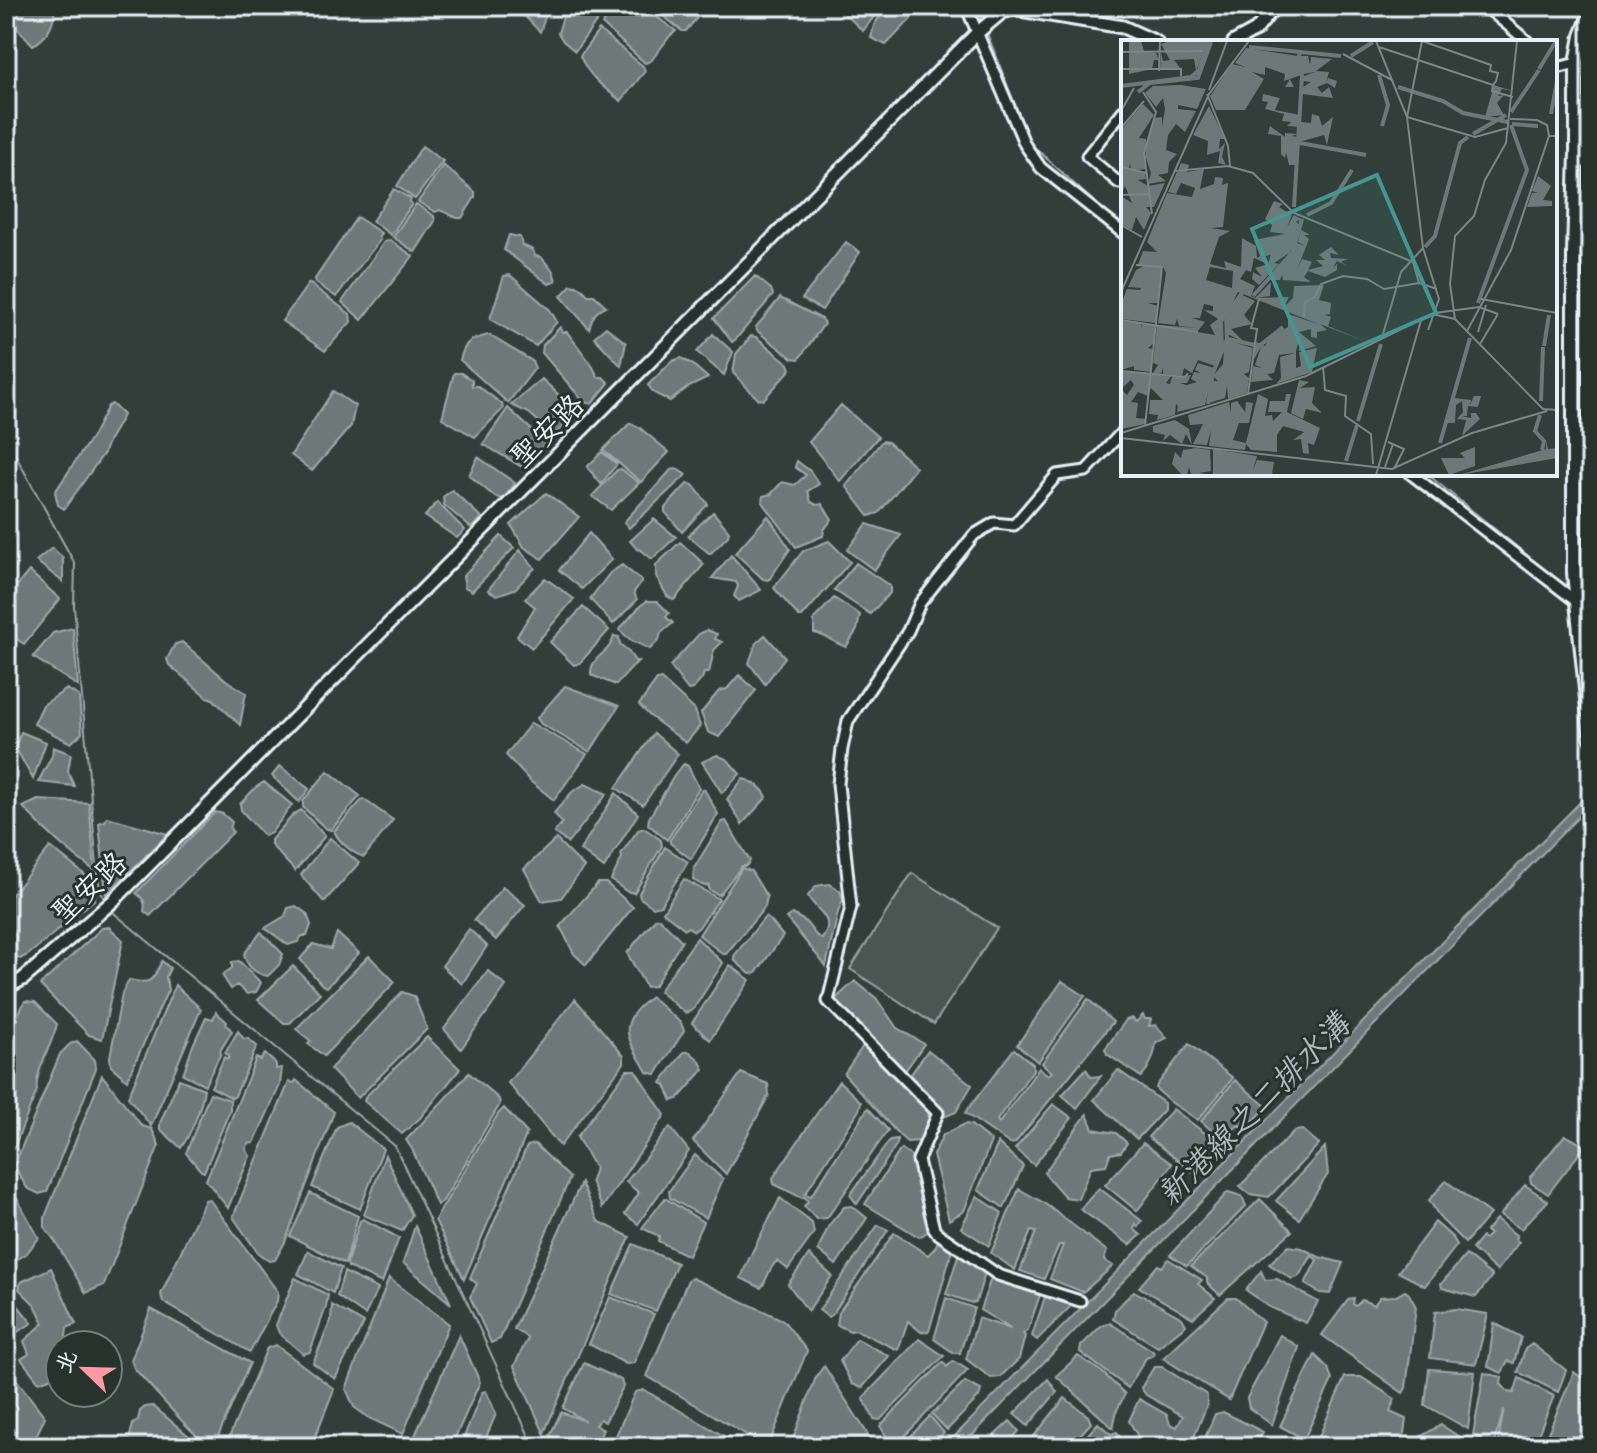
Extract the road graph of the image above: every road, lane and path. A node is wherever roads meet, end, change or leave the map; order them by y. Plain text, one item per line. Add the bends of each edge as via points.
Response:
1 (966, 6) edge
2 (1275, 6) edge
3 (1485, 6) edge
4 (1586, 6) edge
5 (1591, 12) edge
6 (977, 33) junction
7 (1152, 40) edge
8 (1238, 40) edge
9 (1526, 40) edge
10 (1577, 63) junction
11 (1557, 65) edge
12 (1121, 114) edge
13 (1577, 153) junction
14 (1591, 166) edge
15 (1119, 183) dead end
16 (1121, 231) edge
17 (1121, 433) edge
18 (1414, 476) edge
19 (1577, 602) junction
20 (1591, 738) edge
21 (6, 988) edge
22 (1080, 1301) dead end

1 - 6 street
2 - 8 street via 1256,30
3 - 9 street
4 - 5 street
5 - 10 main road
6 - 7 street, 聖安路 via 1002,12 1014,9 1123,27
6 - 16 street via 1025,145 1041,168
6 - 21 street, 聖安路 via 113,901
10 - 11 street
10 - 13 main road
12 - 15 street via 1087,156
13 - 14 street
13 - 19 main road
17 - 22 street via 1086,471 1057,475 1014,525 994,523 974,535 920,603 908,631 848,721 838,784 851,907 828,1001 938,1113 918,1160 934,1229 998,1275
18 - 19 street
19 - 20 main road

